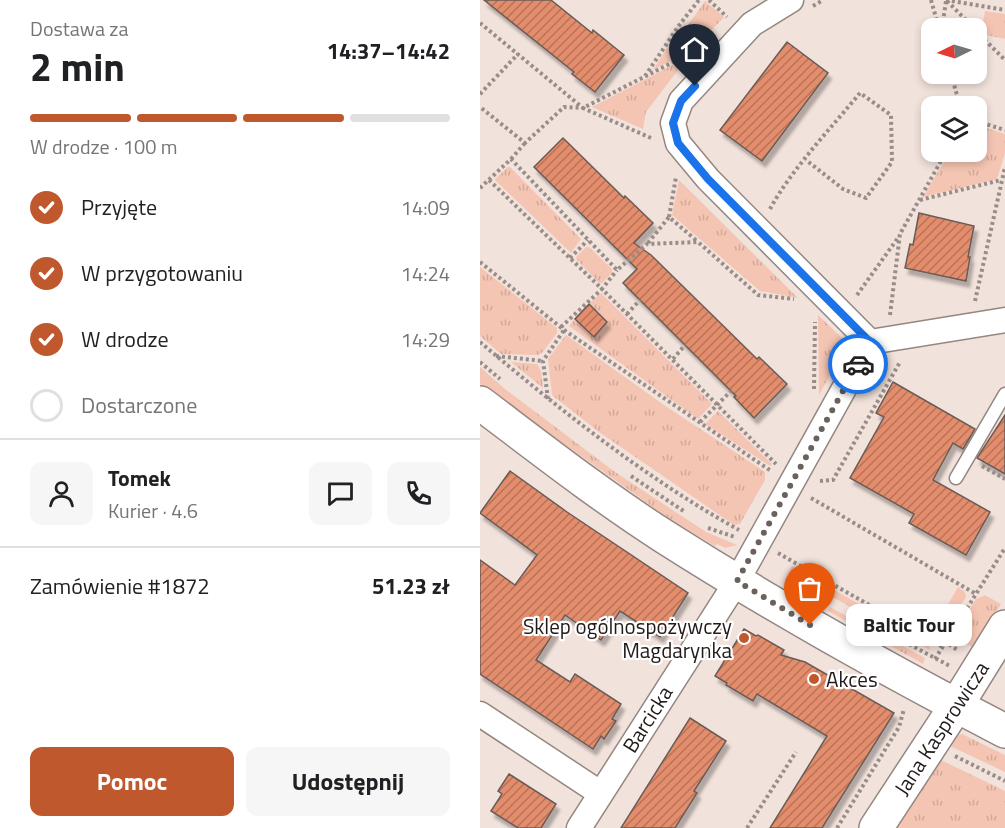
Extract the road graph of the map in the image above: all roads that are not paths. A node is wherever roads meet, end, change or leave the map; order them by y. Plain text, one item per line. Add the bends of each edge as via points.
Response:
1 (797, 6) edge
2 (1005, 320) edge
3 (870, 342) junction
4 (492, 393) edge
5 (1005, 394) edge
6 (956, 478) dead end
7 (737, 581) junction
8 (1005, 627) edge
9 (956, 706) junction
10 (480, 714) edge
11 (1005, 731) edge
12 (600, 793) junction
13 (579, 828) edge
14 (876, 828) edge

1 - 3 street via 752,24 681,101 673,123 678,143 708,179
2 - 3 street
3 - 7 street, Barcicka
4 - 7 street via 593,488
5 - 6 lane
7 - 9 street
7 - 12 street, Barcicka
8 - 9 street, Jana Kasprowicza
9 - 11 street
9 - 14 street, Jana Kasprowicza
10 - 12 street
12 - 13 street, Barcicka

